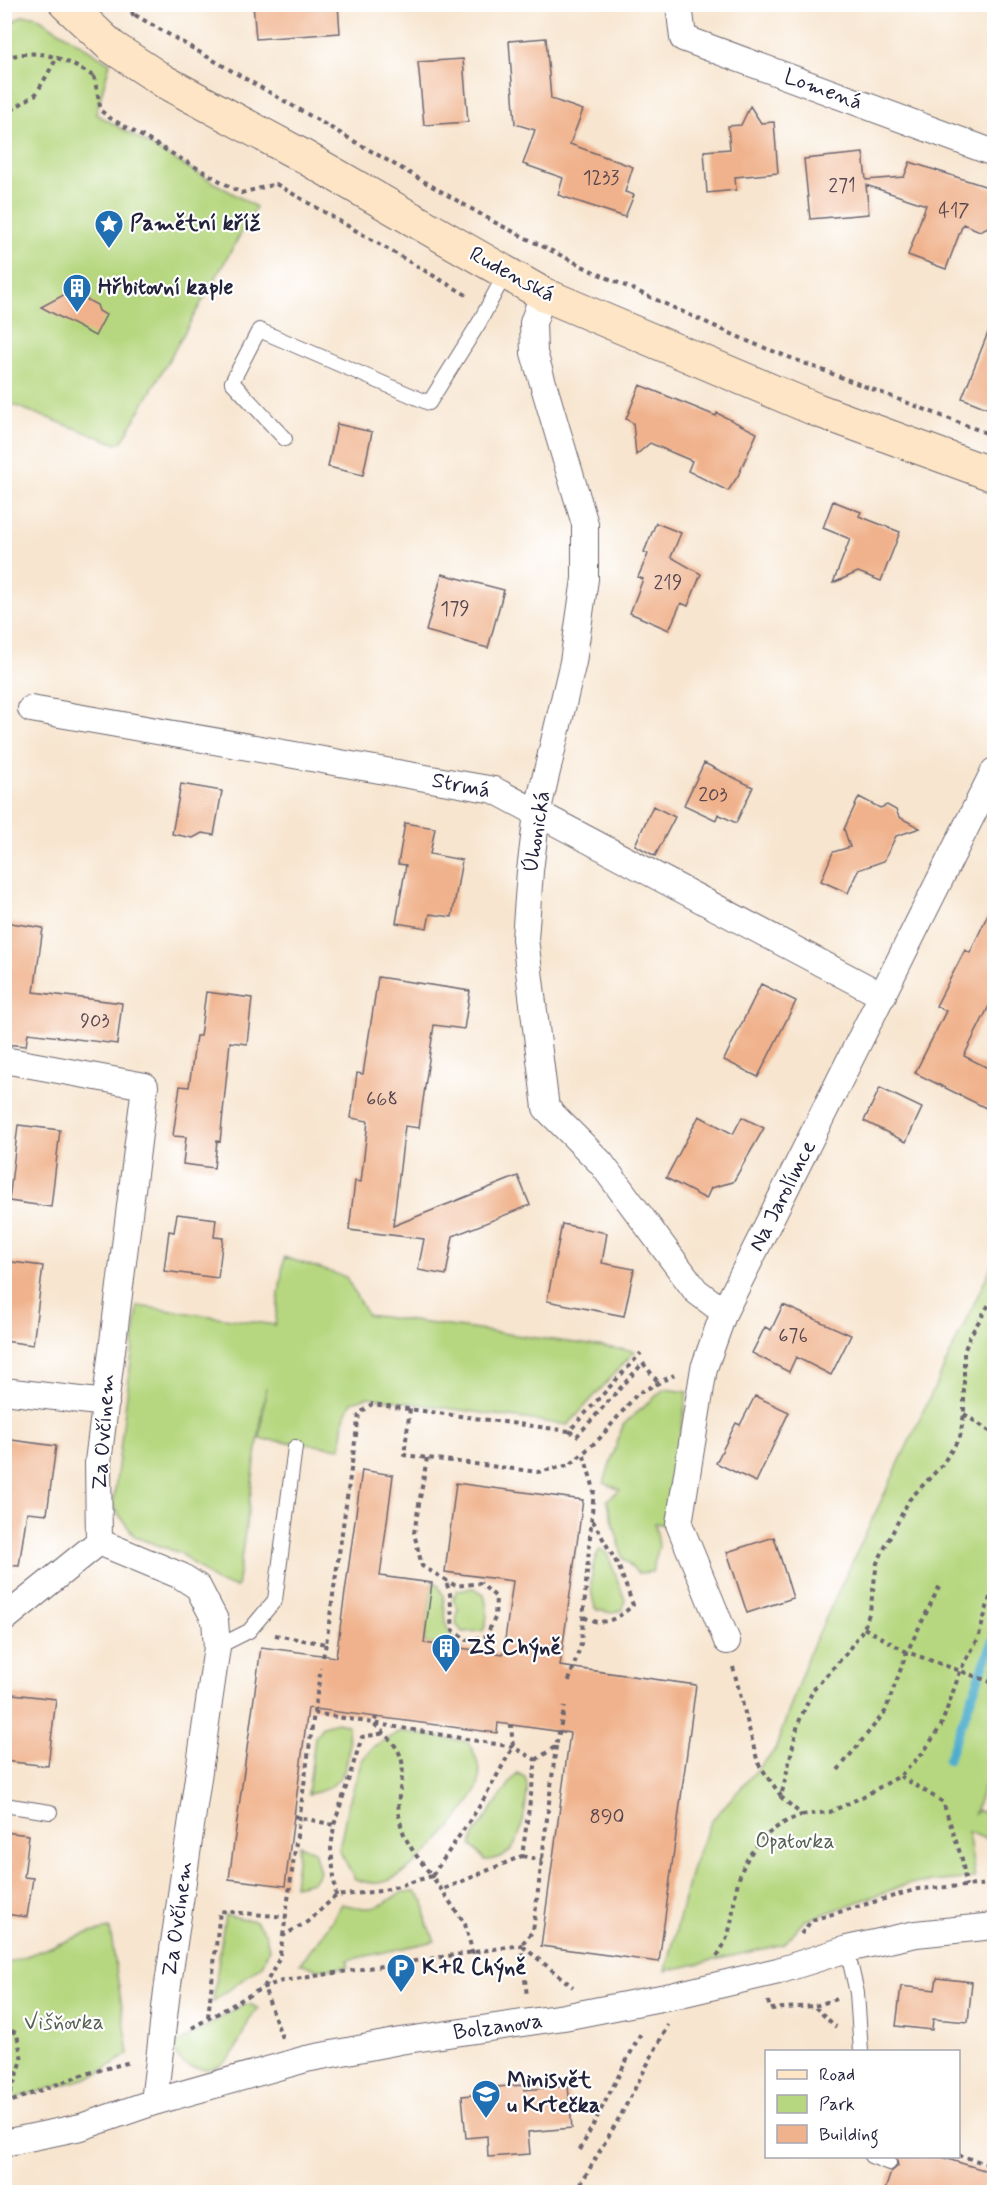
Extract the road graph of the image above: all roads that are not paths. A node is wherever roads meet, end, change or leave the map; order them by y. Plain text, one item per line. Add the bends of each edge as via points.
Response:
1 (66, 4) edge
2 (679, 4) edge
3 (994, 153) edge
4 (505, 274) junction
5 (543, 294) junction
6 (285, 439) dead end
7 (994, 475) edge
8 (31, 709) dead end
9 (994, 771) edge
10 (537, 813) junction
11 (883, 996) junction
12 (4, 1060) edge
13 (724, 1312) junction
14 (4, 1392) edge
15 (106, 1403) junction
16 (295, 1446) dead end
17 (99, 1542) junction
18 (4, 1619) edge
19 (727, 1641) road end
20 (217, 1647) junction
21 (4, 1805) edge
22 (50, 1812) dead end
23 (994, 1926) edge
24 (848, 1949) junction
25 (861, 2050) edge
26 (154, 2102) junction
27 (4, 2143) edge
28 (874, 2158) edge
29 (889, 2163) dead end

1 - 4 street, Rudenská via 112,47 165,82 299,154
2 - 3 street, Lomená via 682,38
4 - 5 street, Rudenská
4 - 6 lane via 429,403 259,330 232,382
5 - 7 street, Rudenská via 817,410
5 - 10 street, Úhonická via 533,323 534,353 585,524 585,579 573,662
8 - 10 street, Strmá via 495,790
9 - 11 street, Na Jarolímce
10 - 11 street, Strmá
10 - 13 street, Úhonická via 525,939 546,1108 600,1163 696,1291
11 - 13 street, Na Jarolímce
12 - 15 street, Za Ovčínem via 145,1086
13 - 19 street, Na Jarolímce via 704,1368 679,1524
14 - 15 street
15 - 17 street, Za Ovčínem via 98,1462
16 - 20 lane via 275,1600 249,1631
17 - 18 street
17 - 20 street, Za Ovčínem via 198,1587 215,1620
20 - 26 street, Za Ovčínem
21 - 22 lane
23 - 24 street, Bolzanova via 916,1934
24 - 25 lane via 857,1993
24 - 26 street, Bolzanova via 657,1999 306,2059
26 - 27 street, Bolzanova via 81,2127
28 - 29 lane

